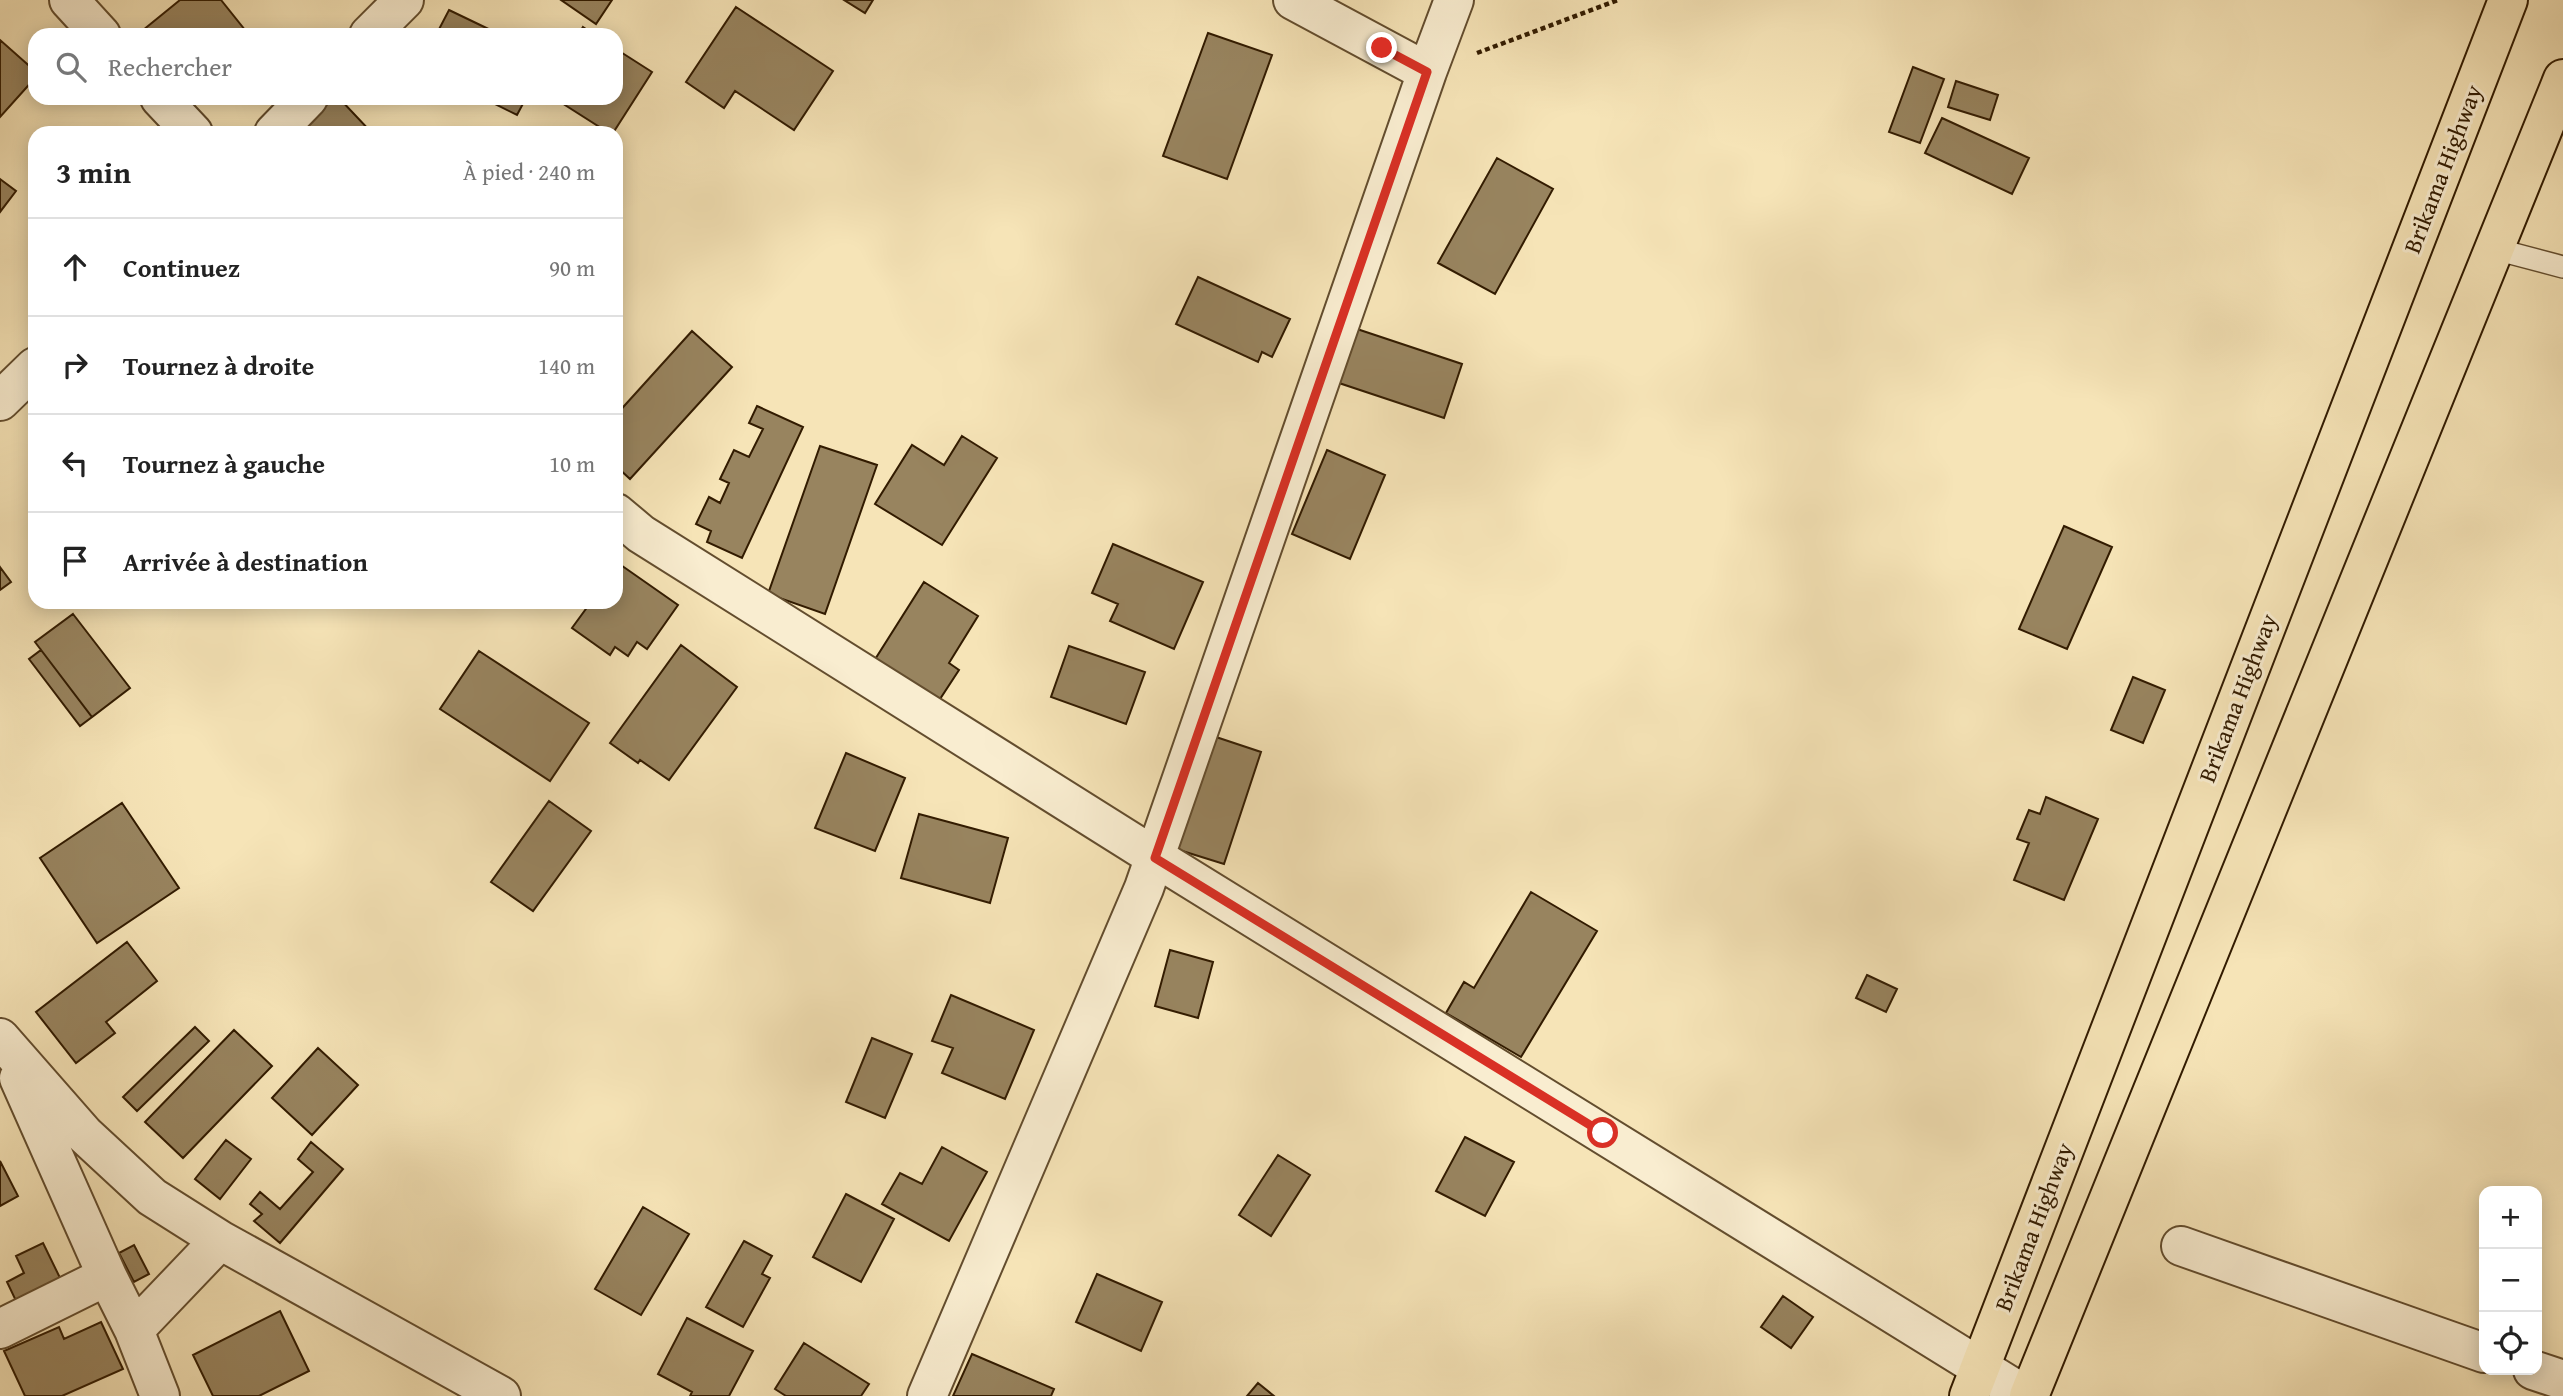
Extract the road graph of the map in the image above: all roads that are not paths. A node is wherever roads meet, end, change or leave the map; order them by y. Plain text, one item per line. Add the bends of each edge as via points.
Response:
1 (69, 0) edge
2 (404, 0) edge
3 (1293, 0) edge
4 (1454, 0) edge
5 (2508, 0) edge
6 (95, 28) edge
7 (376, 28) edge
8 (1427, 72) junction
9 (2563, 79) edge
10 (167, 105) edge
11 (301, 105) edge
12 (186, 126) edge
13 (281, 126) edge
14 (2495, 249) junction
15 (2563, 267) edge
16 (28, 374) edge
17 (0, 401) edge
18 (623, 519) edge
19 (1155, 858) junction
20 (3, 1042) edge
21 (220, 1240) junction
22 (2181, 1246) dead end
23 (107, 1276) junction
24 (0, 1329) edge
25 (134, 1331) junction
26 (2479, 1351) edge
27 (2542, 1373) edge
28 (2563, 1380) edge
29 (1975, 1381) edge
30 (160, 1396) edge
31 (501, 1396) edge
32 (927, 1396) edge
33 (2028, 1396) edge

1 - 6 street
2 - 7 street
3 - 8 street
4 - 8 street
5 - 29 highway, Brikama Highway
8 - 19 street
9 - 14 highway
10 - 12 street
11 - 13 street
14 - 15 lane
14 - 33 highway
16 - 17 street
18 - 19 street
19 - 29 street
19 - 32 street
20 - 21 street via 85,1135 152,1197
20 - 23 street
21 - 25 street
21 - 31 street
22 - 26 street
23 - 24 street
23 - 25 street
25 - 30 street
27 - 28 street
29 - 33 street

